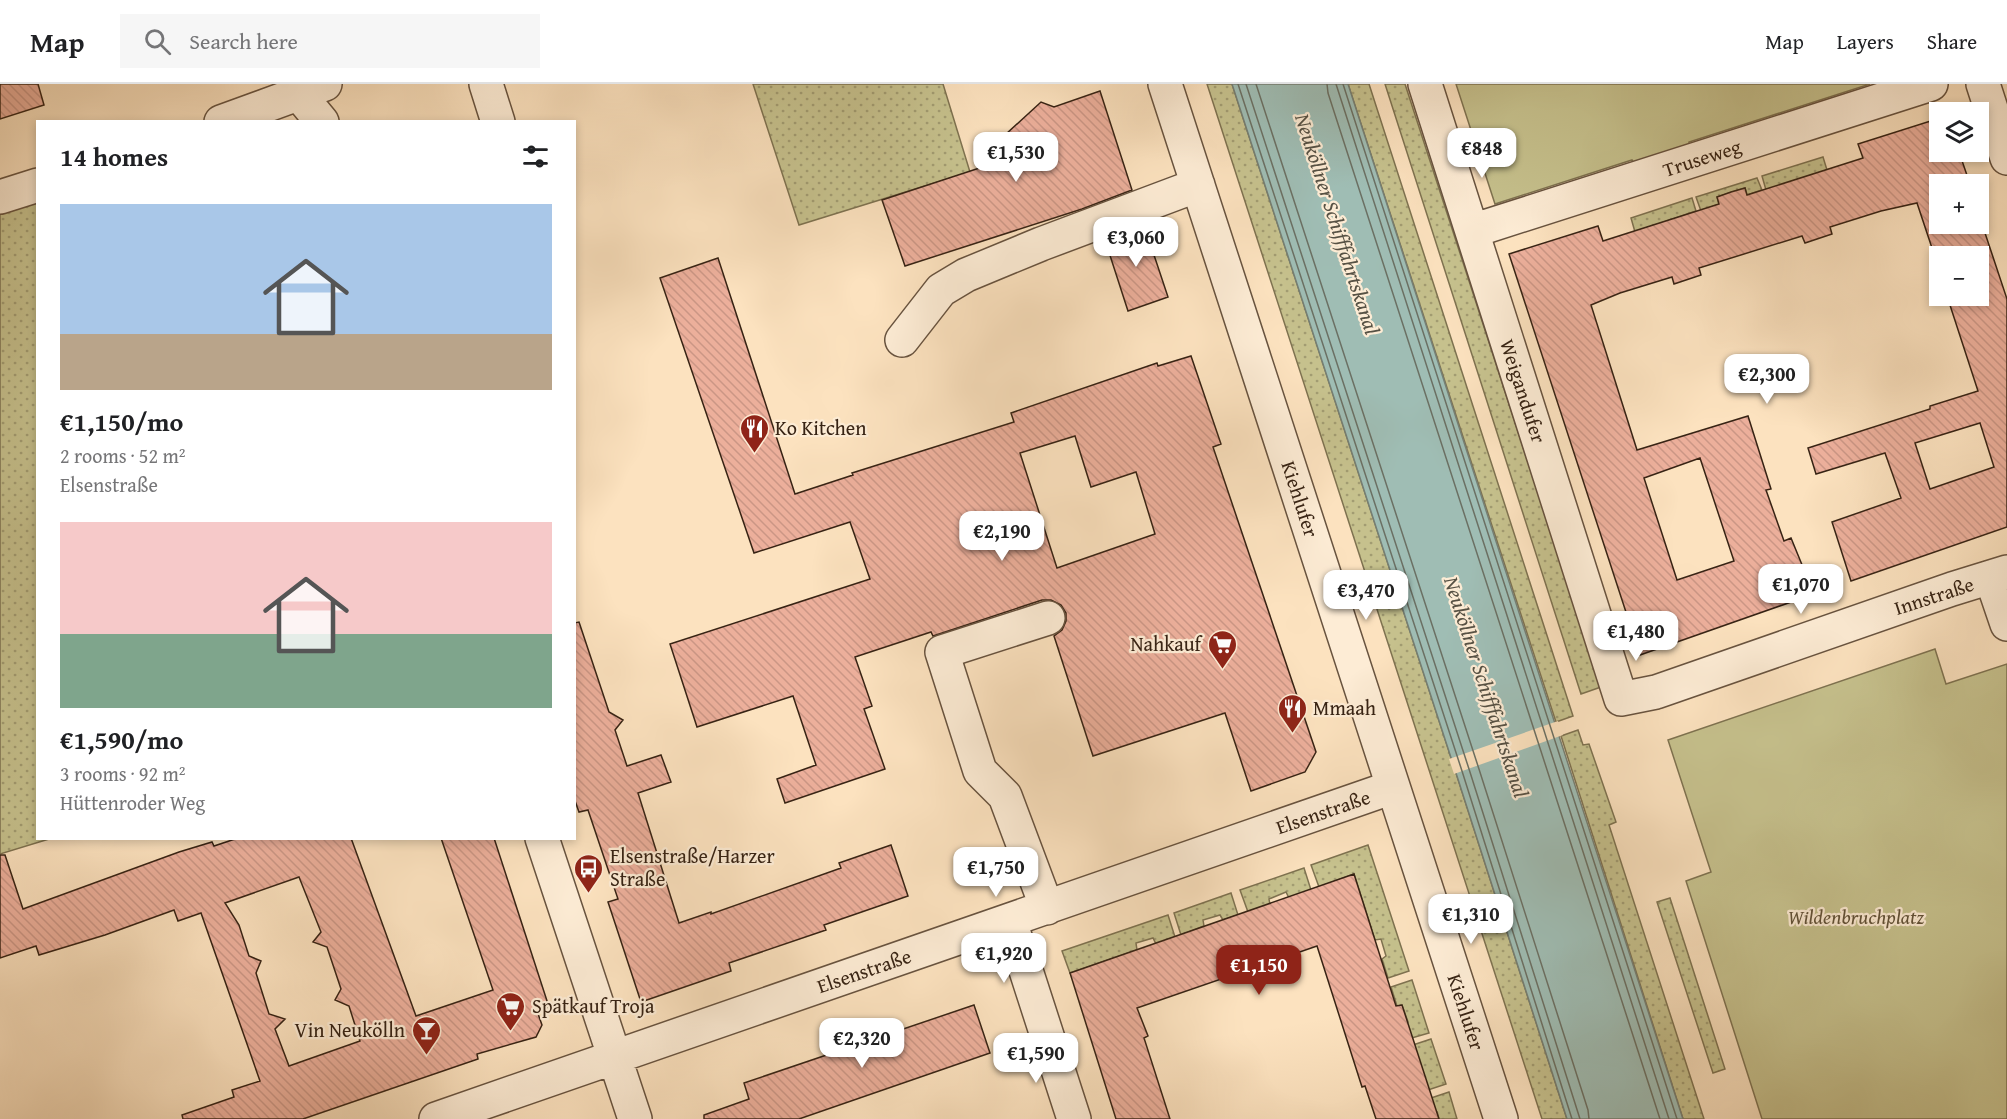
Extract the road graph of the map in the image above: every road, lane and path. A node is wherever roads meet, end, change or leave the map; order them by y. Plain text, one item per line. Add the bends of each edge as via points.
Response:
1 (486, 84) edge
2 (1165, 84) edge
3 (1425, 84) edge
4 (1931, 84) edge
5 (1983, 84) edge
6 (304, 96) edge
7 (227, 120) edge
8 (321, 120) edge
9 (497, 120) edge
10 (2007, 158) edge
11 (1198, 185) junction
12 (36, 186) edge
13 (0, 197) edge
14 (1472, 231) junction
15 (902, 340) dead end
16 (1999, 575) edge
17 (1048, 618) dead end
18 (2007, 624) edge
19 (1621, 699) joint
20 (1393, 787) junction
21 (543, 840) edge
22 (1047, 908) junction
23 (1010, 921) junction
24 (615, 1057) junction
25 (436, 1119) edge
26 (635, 1119) edge
27 (1074, 1119) edge
28 (1501, 1119) edge

1 - 9 street
2 - 11 street, Kiehlufer
3 - 14 street, Weigandufer
4 - 14 street, Truseweg
5 - 10 street
6 - 7 street
6 - 8 street
11 - 15 street via 966,275 941,290
11 - 20 street, Kiehlufer
12 - 13 street
14 - 19 street, Weigandufer
16 - 18 street
16 - 19 street, Innstraße via 1656,692
17 - 22 street via 942,652 980,771 1005,796
20 - 22 street, Elsenstraße
20 - 28 street, Kiehlufer
21 - 24 street
22 - 23 street, Elsenstraße
23 - 24 street, Elsenstraße
23 - 27 street
24 - 25 street, Elsenstraße
24 - 26 street

